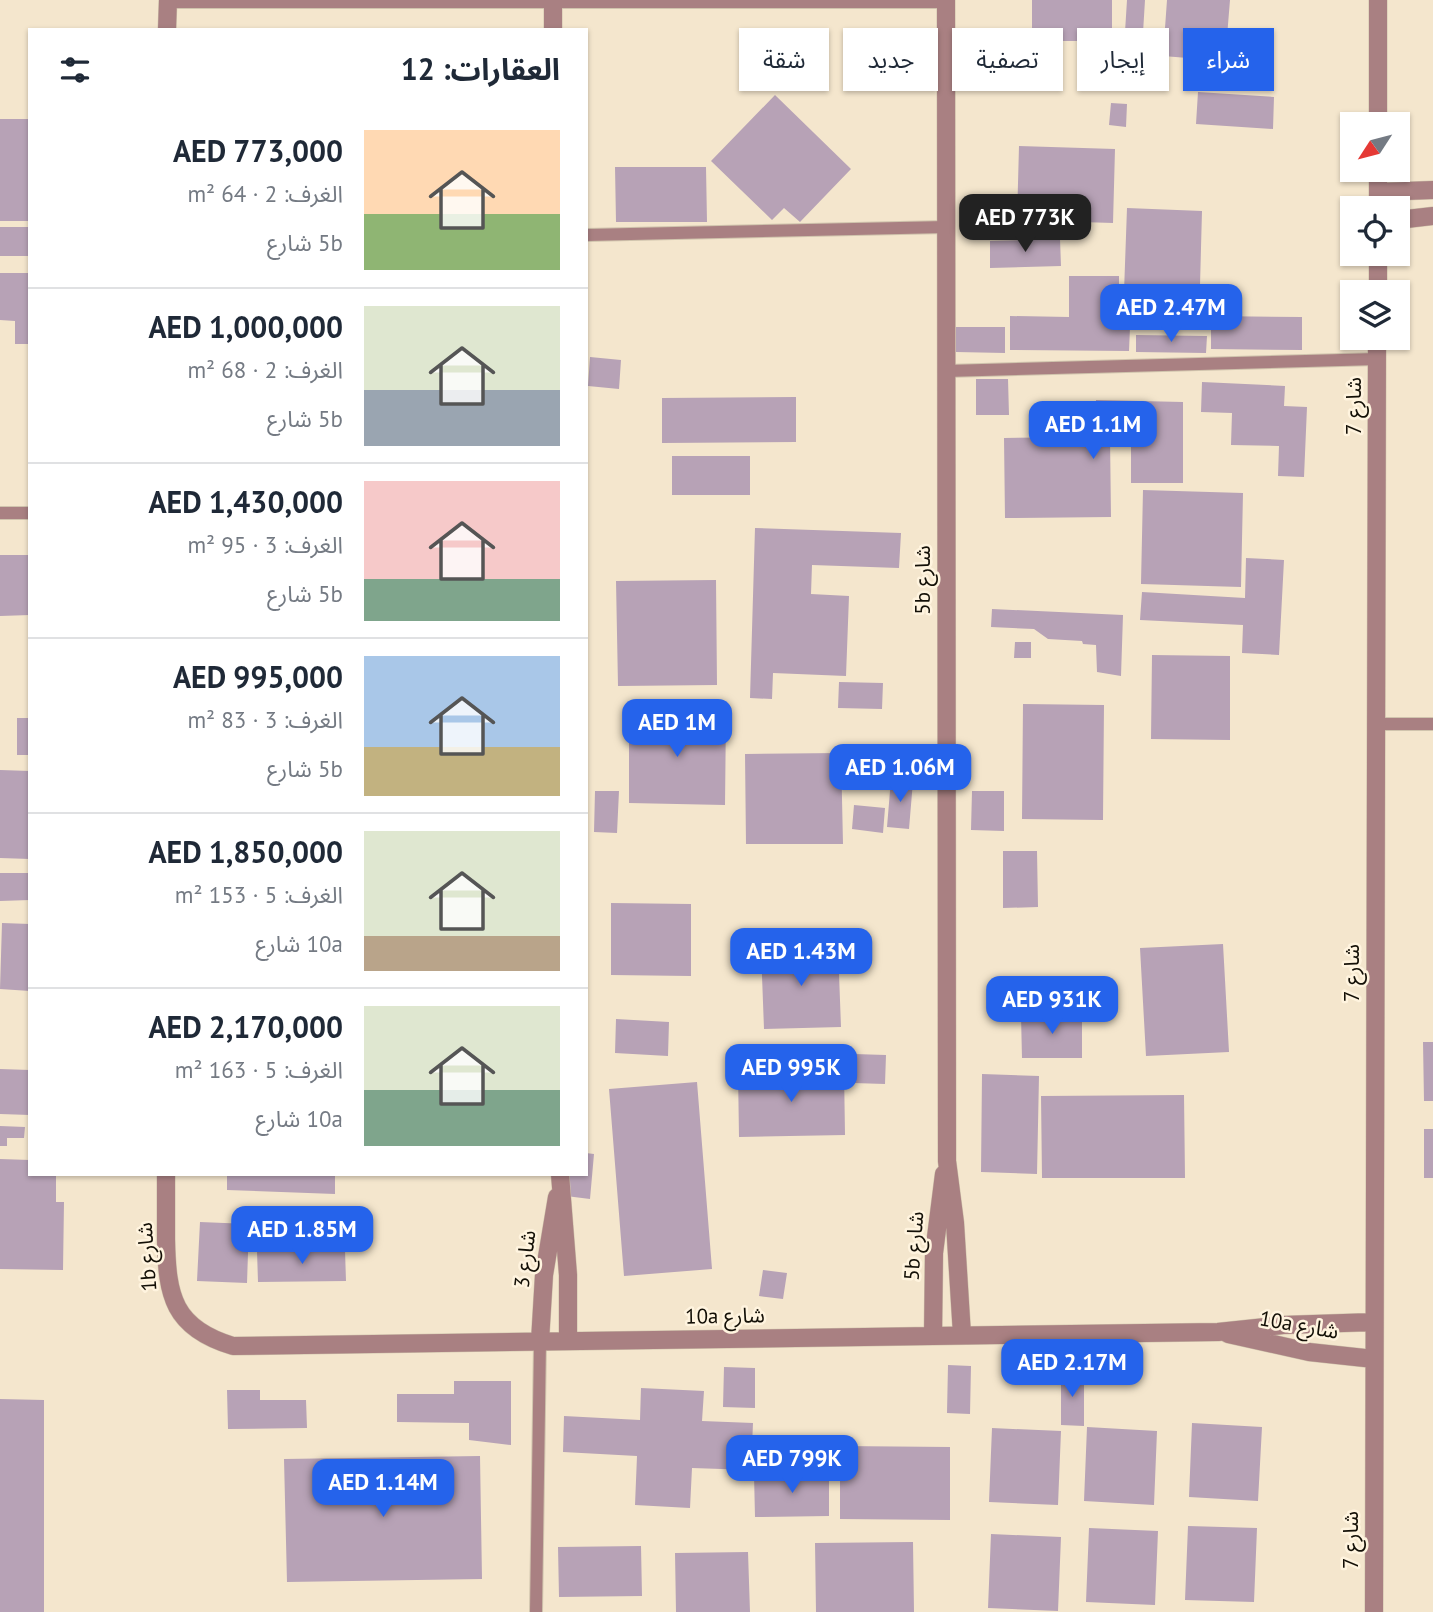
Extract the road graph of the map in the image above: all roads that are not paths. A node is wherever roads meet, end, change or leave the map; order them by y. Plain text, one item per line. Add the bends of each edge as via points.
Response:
1 (1378, 0) edge
2 (168, 1) edge
3 (553, 1) edge
4 (946, 1) edge
5 (167, 28) edge
6 (553, 28) edge
7 (1378, 112) edge
8 (1433, 190) edge
9 (1400, 196) edge
10 (1433, 216) edge
11 (1410, 219) edge
12 (946, 227) junction
13 (588, 235) edge
14 (1377, 350) edge
15 (1377, 359) junction
16 (946, 371) junction
17 (0, 513) edge
18 (28, 513) edge
19 (1376, 724) junction
20 (1433, 724) edge
21 (947, 1161) junction
22 (166, 1176) edge
23 (560, 1179) edge
24 (1374, 1322) junction
25 (1218, 1332) junction
26 (962, 1335) junction
27 (933, 1336) junction
28 (540, 1341) junction
29 (568, 1341) junction
30 (233, 1346) joint
31 (1374, 1359) junction
32 (1373, 1611) edge
33 (536, 1612) edge

1 - 7 street
2 - 3 lane
2 - 5 street
3 - 4 lane
3 - 6 street
4 - 12 street, 5b شارع
8 - 9 street
10 - 11 street
12 - 13 lane
12 - 16 street, 5b شارع
14 - 15 street, شارع 7
15 - 16 lane
15 - 19 street, شارع 7
16 - 21 street, 5b شارع
17 - 18 lane
19 - 20 lane
19 - 24 street, شارع 7
21 - 26 street, 5b شارع via 956,1223
21 - 27 street, 5b شارع via 934,1253
22 - 30 street, 1b شارع via 166,1263 173,1301 197,1331
23 - 28 street, شارع 3 via 544,1275
23 - 29 street, شارع 3
24 - 25 street, 10a شارع
24 - 31 street, شارع 7
25 - 26 street, 10a شارع
25 - 31 street, 10a شارع via 1309,1352
26 - 27 street, 10a شارع
27 - 29 street, 10a شارع
28 - 29 street, 10a شارع
28 - 30 street, 10a شارع
28 - 33 lane
31 - 32 street, شارع 7

